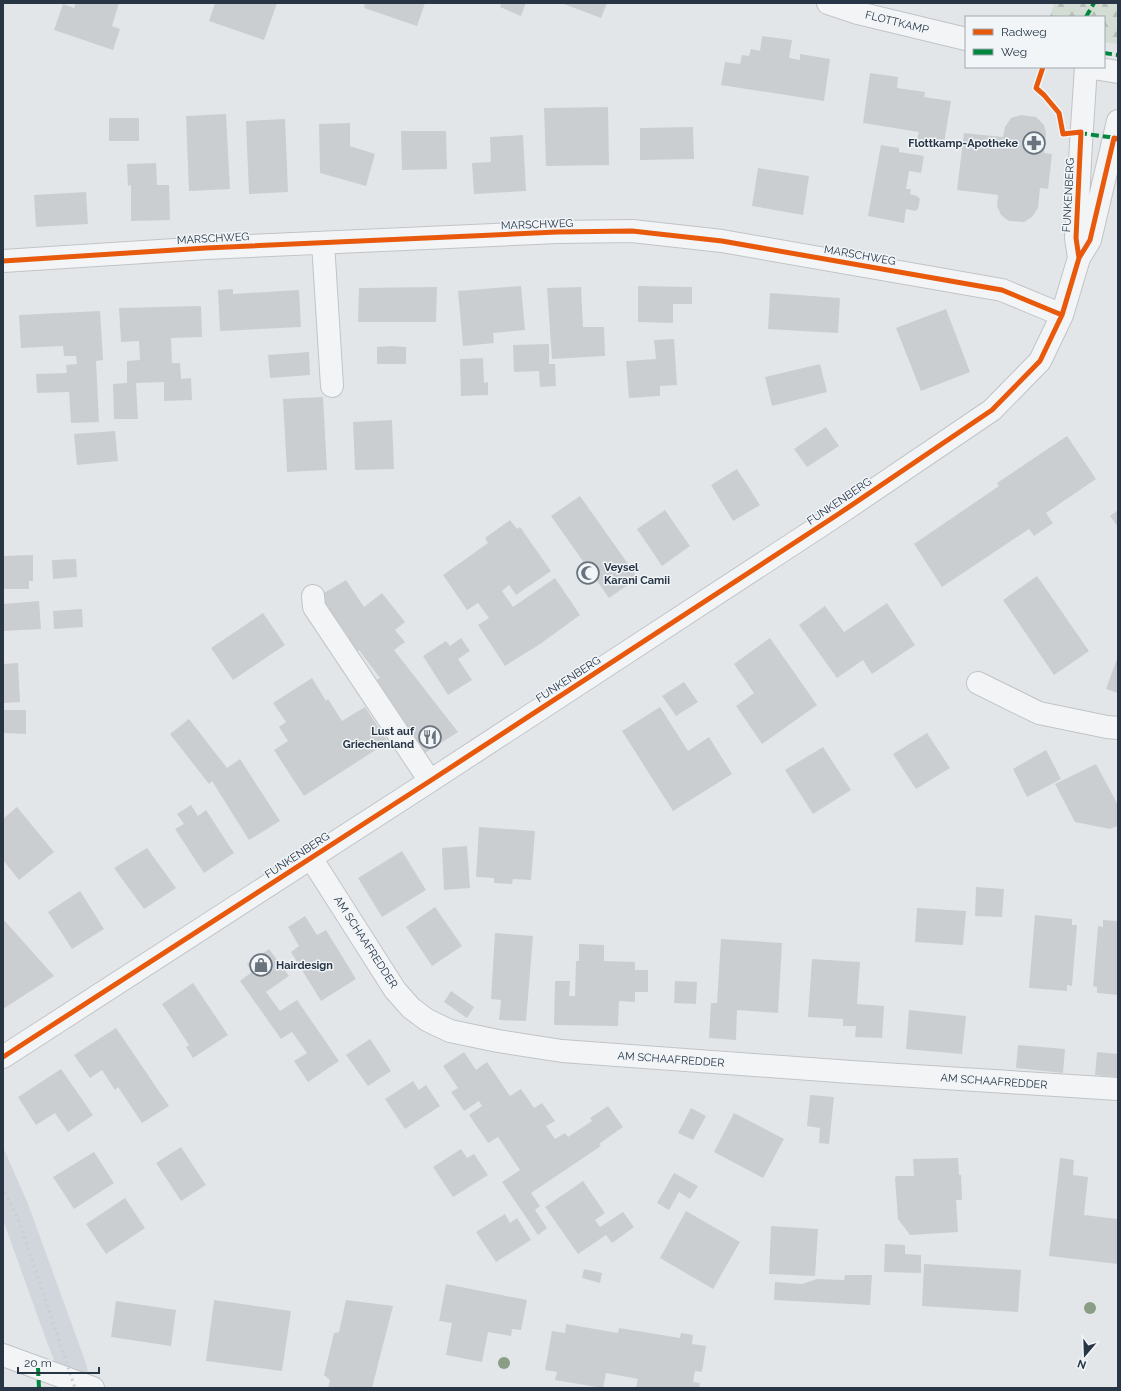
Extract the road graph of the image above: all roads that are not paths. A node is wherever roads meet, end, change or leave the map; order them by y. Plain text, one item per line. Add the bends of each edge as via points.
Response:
1 (828, 3) edge
2 (965, 39) edge
3 (1087, 68) edge
4 (1093, 68) edge
5 (1118, 72) edge
6 (1118, 121) edge
7 (323, 244) junction
8 (1079, 258) junction
9 (3, 261) edge
10 (1062, 315) junction
11 (332, 386) dead end
12 (313, 596) dead end
13 (978, 682) dead end
14 (1118, 728) edge
15 (430, 781) junction
16 (311, 858) junction
17 (3, 1057) edge
18 (1118, 1089) edge
19 (3, 1355) edge
20 (93, 1388) edge

1 - 2 street, FLOTTKAMP via 858,13
3 - 8 street, FUNKENBERG via 1076,238
4 - 5 street
6 - 8 street, FUNKENBERG via 1090,240
7 - 9 street, MARSCHWEG via 206,248
7 - 10 street, MARSCHWEG via 557,232 632,231 722,241 1002,290
7 - 11 street
8 - 10 street, FUNKENBERG
10 - 15 street, FUNKENBERG via 1040,361 992,410 840,513
12 - 15 street via 314,607
13 - 14 street via 1039,713
15 - 16 street, FUNKENBERG
16 - 17 street, FUNKENBERG
16 - 18 street, AM SCHAAFREDDER via 396,990 411,1008 427,1020 450,1031 562,1051
19 - 20 street

